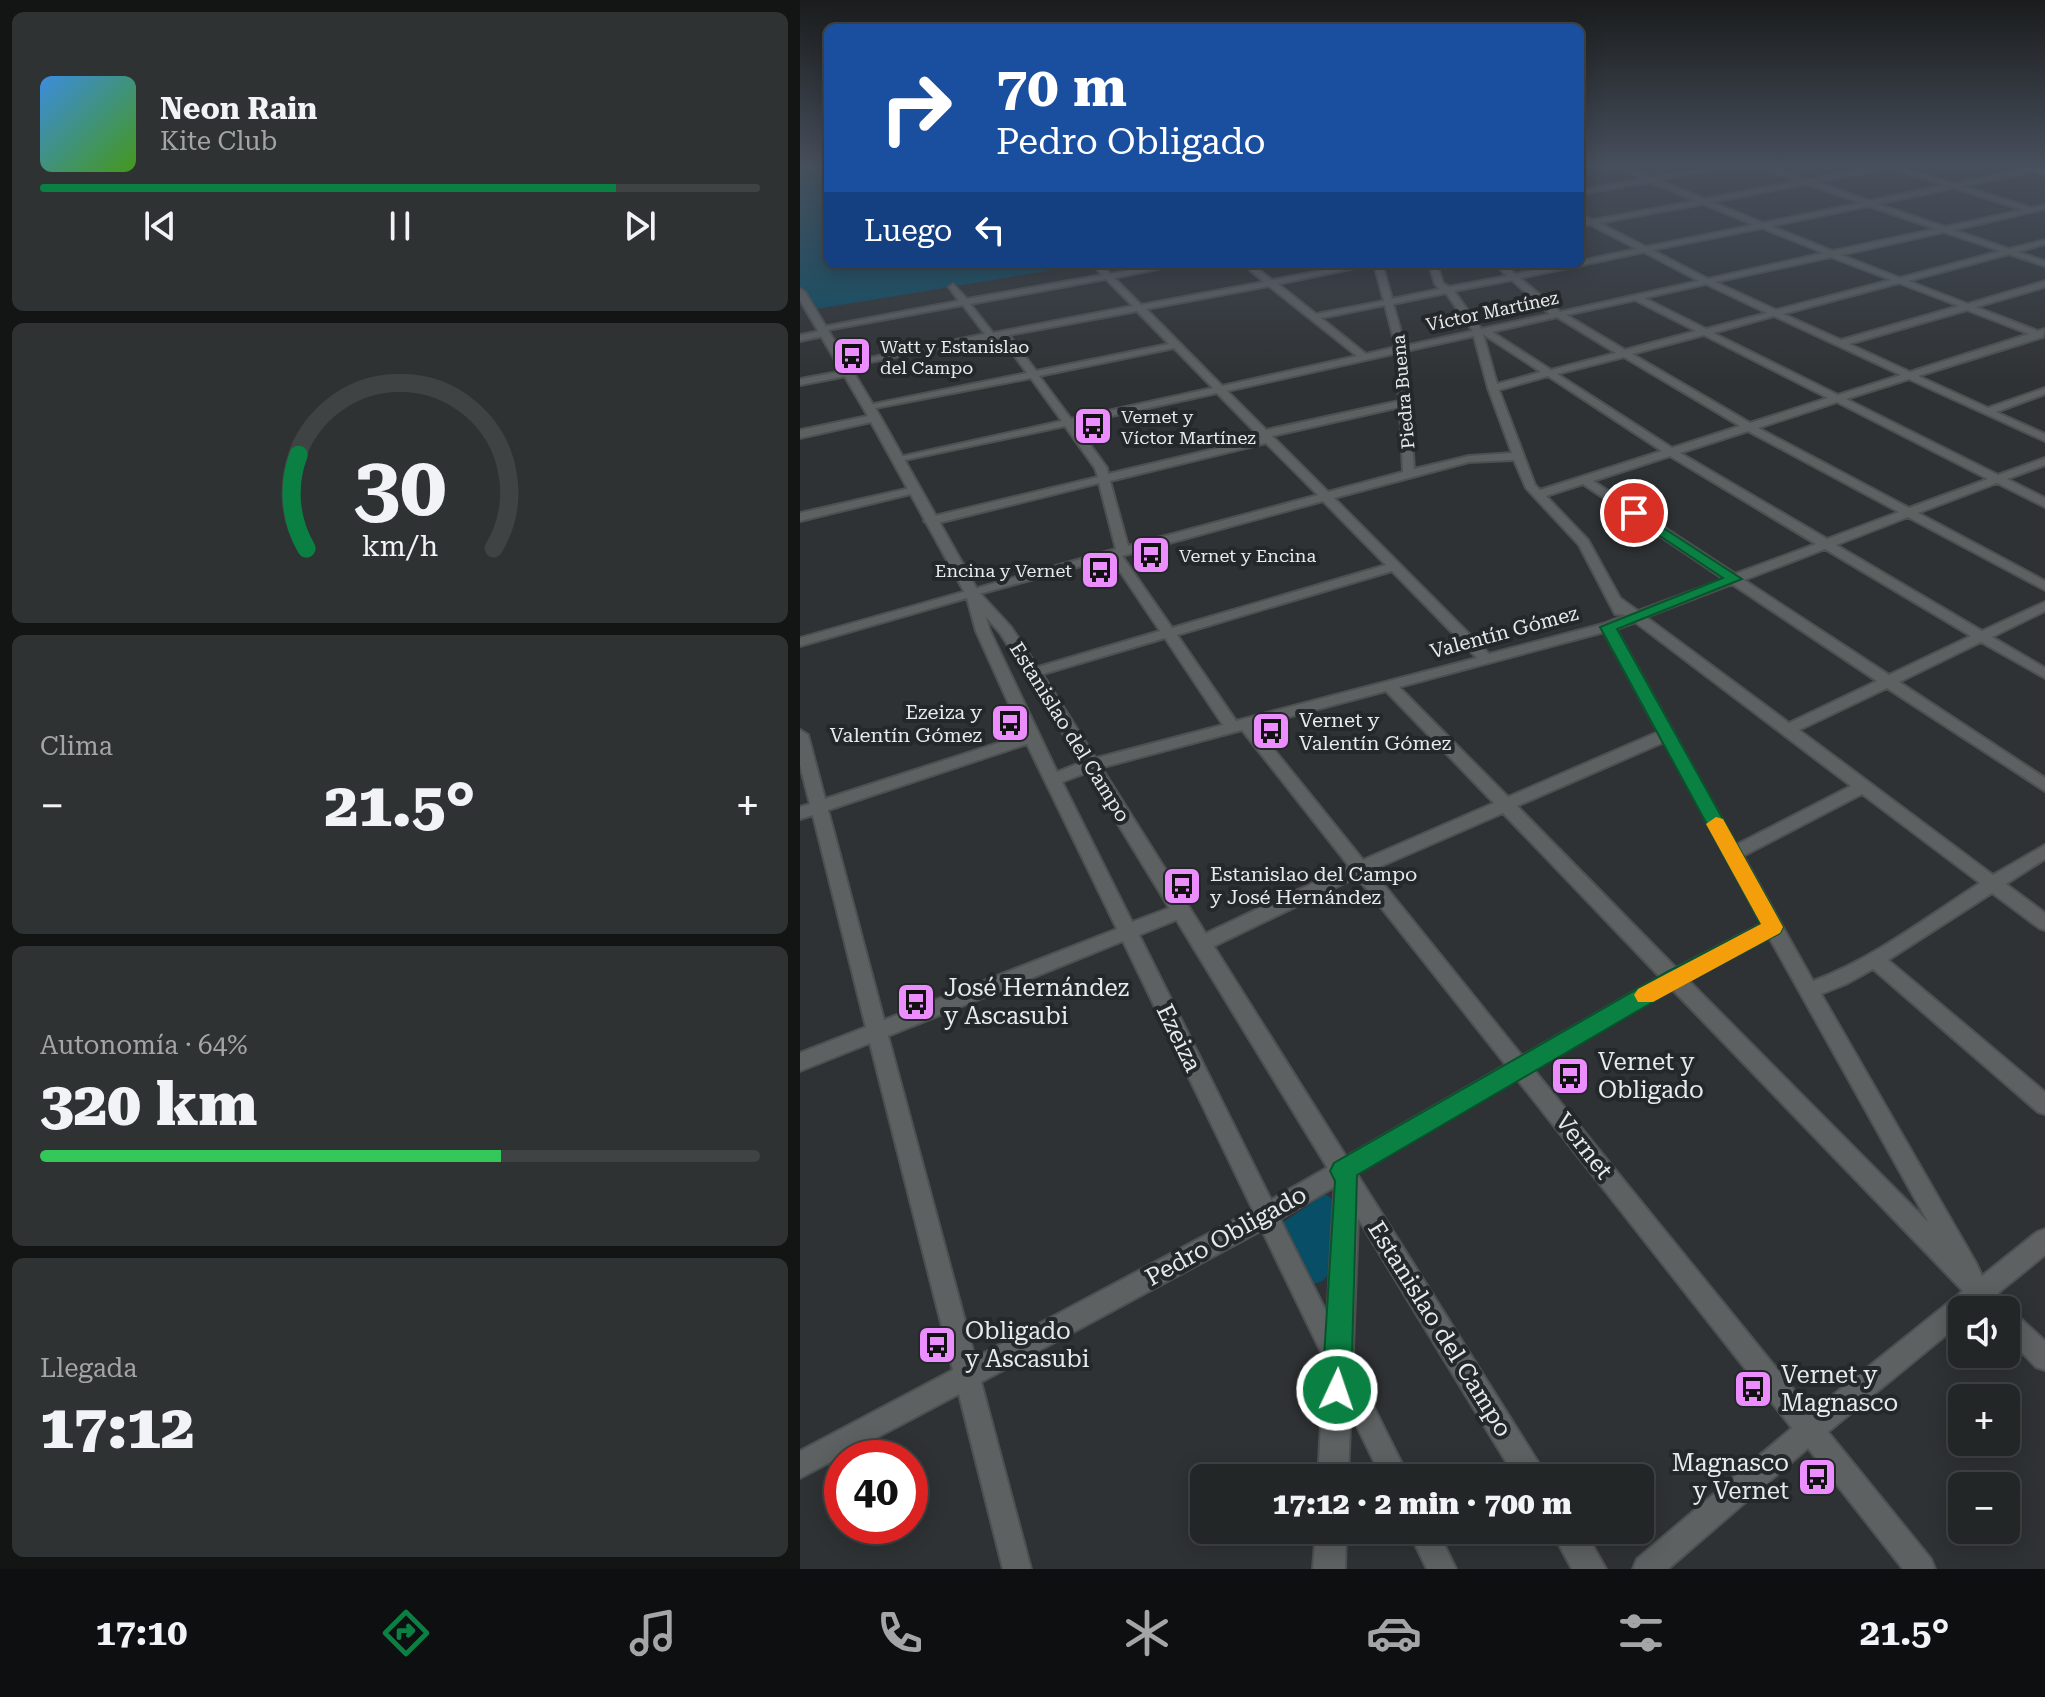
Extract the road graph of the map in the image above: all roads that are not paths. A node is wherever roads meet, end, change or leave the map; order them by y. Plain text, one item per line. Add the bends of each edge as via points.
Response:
1 (1622, 238) edge
2 (1703, 238) edge
3 (1794, 238) edge
4 (1902, 238) edge
5 (1969, 238) edge
6 (2045, 242) edge
7 (1645, 250) junction
8 (2009, 252) junction
9 (1832, 254) junction
10 (1584, 263) edge
11 (2045, 264) edge
12 (1100, 268) edge
13 (1154, 268) edge
14 (1252, 268) edge
15 (1349, 268) edge
16 (1379, 268) edge
17 (1434, 268) edge
18 (1504, 268) edge
19 (1558, 268) edge
20 (1108, 276) junction
21 (1514, 277) junction
22 (1705, 281) junction
23 (1901, 281) junction
24 (1271, 283) junction
25 (2045, 284) edge
26 (953, 287) dead end
27 (1447, 290) junction
28 (802, 297) edge
29 (1635, 297) junction
30 (966, 302) junction
31 (1389, 302) junction
32 (1967, 307) junction
33 (1139, 308) junction
34 (1559, 315) junction
35 (1777, 315) junction
36 (1315, 317) junction
37 (824, 330) junction
38 (1482, 332) junction
39 (1003, 333) junction
40 (1708, 333) junction
41 (2043, 334) edge
42 (990, 335) junction
43 (800, 338) edge
44 (1842, 343) junction
45 (1177, 345) junction
46 (1401, 349) junction
47 (1627, 355) junction
48 (1364, 357) junction
49 (846, 368) junction
50 (1551, 374) junction
51 (1034, 375) junction
52 (1911, 375) junction
53 (800, 382) edge
54 (1493, 388) junction
55 (1220, 389) junction
56 (2045, 391) edge
57 (1841, 398) junction
58 (1406, 403) junction
59 (1988, 411) junction
60 (872, 413) junction
61 (1069, 423) junction
62 (1749, 427) junction
63 (800, 434) edge
64 (1267, 436) junction
65 (2045, 438) edge
66 (1671, 452) junction
67 (1519, 456) junction
68 (899, 460) junction
69 (2045, 461) edge
70 (1409, 474) junction
71 (1106, 477) junction
72 (1997, 479) junction
73 (1584, 480) junction
74 (915, 490) junction
75 (1537, 495) junction
76 (1326, 496) junction
77 (2045, 503) edge
78 (1909, 513) junction
79 (800, 517) edge
80 (930, 521) junction
81 (1826, 546) junction
82 (1119, 553) junction
83 (1395, 566) junction
84 (1735, 579) junction
85 (2045, 586) edge
86 (972, 593) junction
87 (2045, 606) edge
88 (1623, 622) junction
89 (1167, 633) junction
90 (1982, 637) junction
91 (800, 642) edge
92 (1486, 659) junction
93 (1033, 673) junction
94 (2045, 674) edge
95 (1888, 682) junction
96 (1389, 686) junction
97 (1238, 726) junction
98 (1789, 729) junction
99 (800, 735) edge
100 (1666, 735) junction
101 (1032, 737) junction
102 (1091, 765) junction
103 (1054, 779) junction
104 (1864, 786) junction
105 (2045, 786) edge
106 (1502, 804) junction
107 (819, 807) junction
108 (800, 813) edge
109 (2045, 851) edge
110 (1733, 854) junction
111 (1360, 868) junction
112 (1992, 884) junction
113 (1180, 911) junction
114 (2045, 923) edge
115 (1773, 927) junction
116 (1127, 930) junction
117 (1201, 944) junction
118 (1874, 959) junction
119 (1674, 978) junction
120 (1809, 990) junction
121 (878, 1031) junction
122 (800, 1062) edge
123 (1522, 1068) junction
124 (2045, 1105) edge
125 (1345, 1176) junction
126 (1265, 1216) junction
127 (2045, 1240) edge
128 (1983, 1296) edge
129 (1986, 1296) edge
130 (1994, 1296) edge
131 (1948, 1331) edge
132 (2020, 1333) edge
133 (2045, 1358) edge
134 (1338, 1360) junction
135 (967, 1376) junction
136 (1809, 1431) junction
137 (1334, 1464) edge
138 (1389, 1464) edge
139 (1524, 1464) edge
140 (800, 1465) edge
141 (1330, 1544) edge
142 (1429, 1544) edge
143 (1575, 1544) edge
144 (1017, 1569) edge
145 (1329, 1569) edge
146 (1442, 1569) edge
147 (1590, 1569) edge
148 (1647, 1569) edge
149 (1921, 1569) edge

1 - 7 street
2 - 7 street
3 - 9 street
4 - 9 street, Víctor Martínez
5 - 8 street
6 - 8 street
7 - 10 street
7 - 22 street
8 - 11 street
8 - 23 street
9 - 22 street, Víctor Martínez
9 - 23 street
12 - 20 street
13 - 20 street
14 - 24 street
15 - 24 street
16 - 31 street, Piedra Buena
17 - 27 street
18 - 21 street
19 - 21 street
20 - 30 street
20 - 33 street
21 - 27 street
21 - 34 street
22 - 29 street, Víctor Martínez
22 - 35 street
23 - 32 street
23 - 35 street
24 - 33 street
24 - 36 street
25 - 32 street
26 - 30 street
27 - 31 street
27 - 38 street
28 - 37 street, Estanislao del Campo
29 - 34 street, Víctor Martínez
29 - 40 street
30 - 37 street
30 - 42 street
31 - 36 street
31 - 46 street, Piedra Buena
32 - 41 street
32 - 44 street
33 - 39 street
33 - 45 street
34 - 38 street, Víctor Martínez
34 - 47 street
35 - 40 street
35 - 44 street
36 - 48 street
37 - 43 street
37 - 49 street, Estanislao del Campo
38 - 46 street, Víctor Martínez
38 - 50 street
38 - 54 street
39 - 42 street
39 - 51 street, Vernet
40 - 47 street
40 - 57 street
41 - 52 street
42 - 49 street
44 - 52 street
45 - 51 street
45 - 55 street
46 - 48 street, Víctor Martínez
46 - 58 street, Piedra Buena
47 - 50 street
47 - 62 street
48 - 55 street, Víctor Martínez
49 - 53 street
49 - 60 street, Estanislao del Campo
50 - 54 street
50 - 66 street
51 - 60 street
51 - 61 street, Vernet
52 - 57 street
52 - 59 street
54 - 67 street
55 - 61 street, Víctor Martínez
55 - 64 street
56 - 59 street
57 - 62 street
57 - 72 street
58 - 64 street
58 - 70 street, Piedra Buena
59 - 65 street
60 - 63 street
60 - 68 street, Estanislao del Campo
61 - 68 street, Víctor Martínez
61 - 71 street, Vernet
62 - 66 street
62 - 78 street
64 - 71 street
64 - 76 street
66 - 73 street
66 - 81 street
67 - 70 street via 1469,459
67 - 75 street
68 - 74 street, Estanislao del Campo
69 - 72 street, Valentín Gómez
70 - 76 street
71 - 80 street
71 - 82 street, Vernet
72 - 77 street
72 - 78 street, Valentín Gómez
73 - 75 street
73 - 84 street
74 - 79 street
74 - 80 street, Estanislao del Campo
75 - 88 street via 1584,543
76 - 82 street
76 - 83 street
78 - 81 street, Valentín Gómez
78 - 85 street
80 - 86 street, Estanislao del Campo
81 - 84 street, Valentín Gómez
81 - 90 street
82 - 86 street
82 - 89 street, Vernet
83 - 89 street
83 - 92 street
84 - 88 street, Valentín Gómez
84 - 95 street
86 - 91 street
86 - 93 street, Estanislao del Campo via 1006,630
86 - 101 street, Ezeiza via 983,631
87 - 90 street
88 - 92 street, Valentín Gómez
88 - 98 street
88 - 100 street
89 - 93 street
89 - 97 street, Vernet
90 - 94 street
90 - 95 street
92 - 96 street, Valentín Gómez
93 - 102 street, Estanislao del Campo
95 - 98 street
95 - 105 street
96 - 97 street, Valentín Gómez
96 - 106 street
97 - 102 street, Valentín Gómez
97 - 111 street, Vernet
98 - 104 street
99 - 107 street
100 - 106 street
100 - 110 street
101 - 103 street, Ezeiza
101 - 107 street
102 - 103 street, Valentín Gómez
102 - 113 street, Estanislao del Campo
103 - 116 street, Ezeiza
104 - 110 street
104 - 112 street
106 - 111 street
106 - 119 street
107 - 108 street
107 - 121 street
109 - 112 street
110 - 115 street
111 - 117 street
111 - 123 street, Vernet
112 - 114 street
112 - 118 street
113 - 116 street
113 - 117 street, Estanislao del Campo
115 - 119 street, Pedro Obligado
115 - 120 street
116 - 121 street
116 - 126 street, Ezeiza
117 - 125 street, Estanislao del Campo
118 - 120 street
118 - 124 street
119 - 123 street, Pedro Obligado
119 - 128 street
120 - 129 street
121 - 122 street
121 - 135 street
123 - 125 street, Pedro Obligado
123 - 136 street, Vernet
125 - 126 street, Pedro Obligado
125 - 134 street
125 - 139 street, Estanislao del Campo
126 - 134 street, Ezeiza
126 - 135 street, Pedro Obligado
127 - 130 street
131 - 136 street
132 - 133 street
134 - 137 street
134 - 138 street, Ezeiza
135 - 140 street, Pedro Obligado
135 - 144 street
136 - 148 street
136 - 149 street, Vernet
141 - 145 street
142 - 146 street
143 - 147 street

